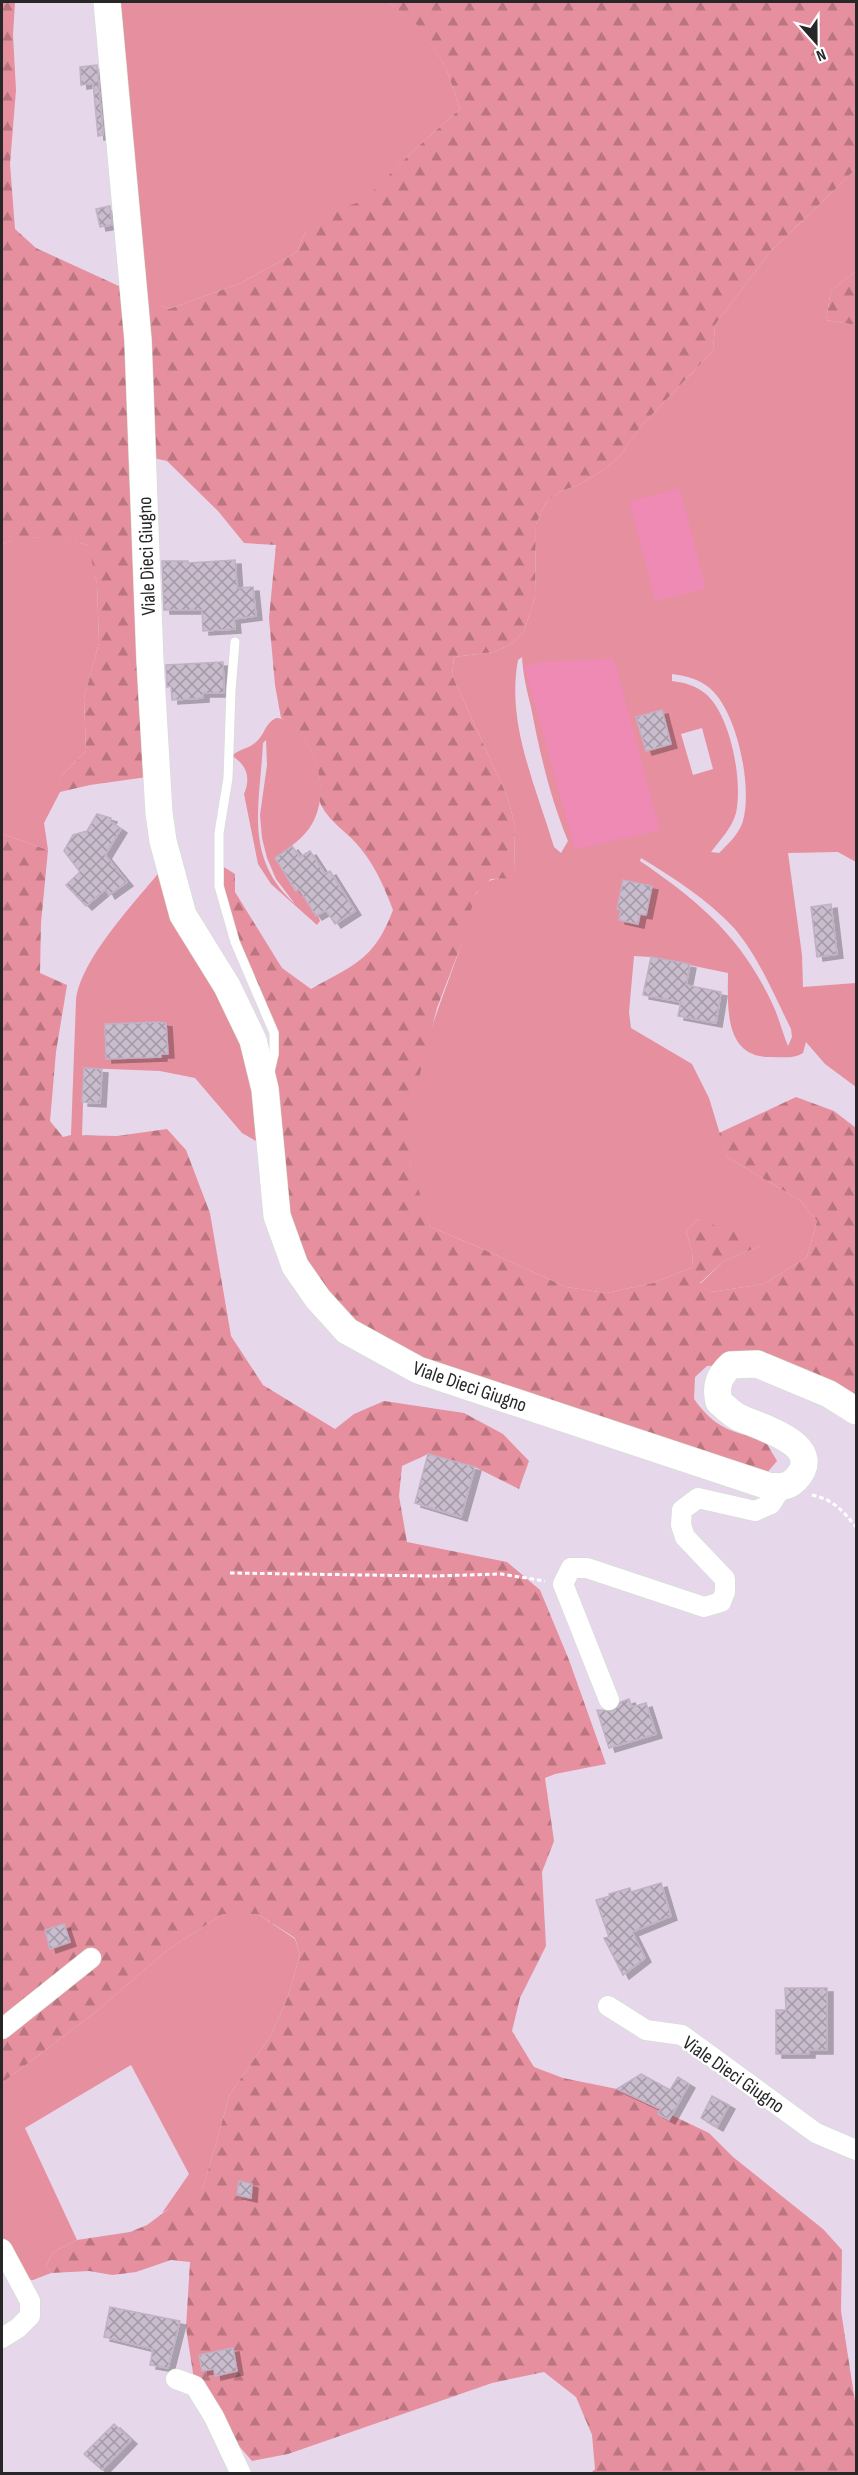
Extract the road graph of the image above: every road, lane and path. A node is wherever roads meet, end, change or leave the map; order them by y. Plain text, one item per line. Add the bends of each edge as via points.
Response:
1 (106, 2) edge
2 (235, 642) dead end
3 (265, 1089) junction
4 (856, 1411) edge
5 (781, 1488) junction
6 (842, 1509) dead end
7 (856, 1527) edge
8 (230, 1573) dead end
9 (524, 1577) dead end
10 (609, 1700) dead end
11 (91, 1958) dead end
12 (608, 2006) dead end
13 (2, 2029) edge
14 (856, 2150) edge
15 (2, 2249) edge
16 (2, 2338) edge
17 (176, 2379) dead end
18 (241, 2474) edge

1 - 3 main road, Viale Dieci Giugno via 138,340 161,832 183,915 253,1040
2 - 3 lane, Viale Dieci Giugno via 228,778 219,833 219,886 235,942 274,1033 274,1054
3 - 5 main road, Viale Dieci Giugno via 277,1216 295,1266 347,1331 418,1370
4 - 5 main road via 829,1394 757,1365 731,1365 722,1374 717,1383 719,1402 735,1415 781,1434 800,1448 803,1457 797,1477
5 - 10 street via 771,1504 755,1511 698,1498 682,1510 685,1537 725,1579 721,1602 704,1607 587,1568 571,1568 562,1584
6 - 7 path
8 - 9 path
11 - 13 street
12 - 14 street, Viale Dieci Giugno via 646,2030 682,2035 816,2133
15 - 16 street via 30,2301 30,2316
17 - 18 street via 195,2386

